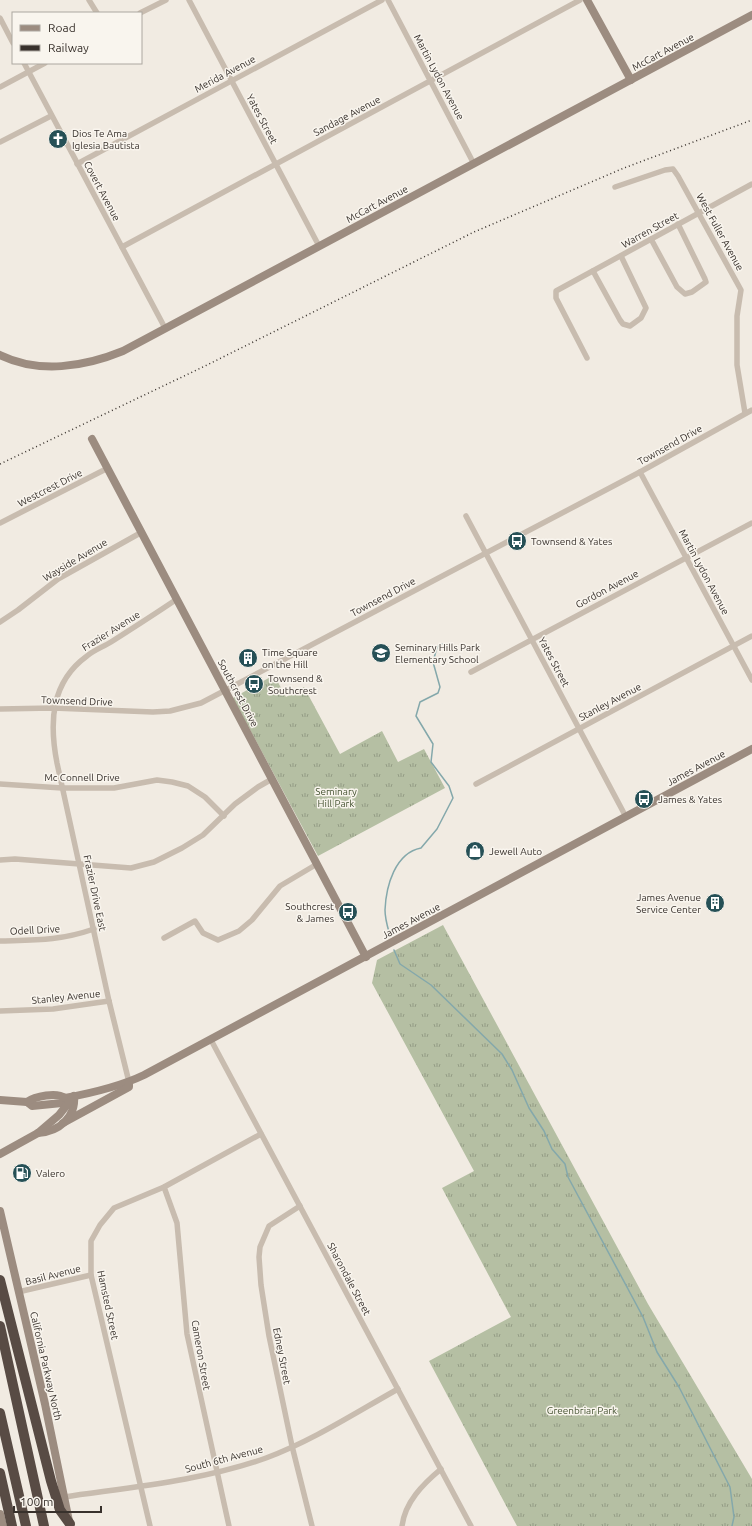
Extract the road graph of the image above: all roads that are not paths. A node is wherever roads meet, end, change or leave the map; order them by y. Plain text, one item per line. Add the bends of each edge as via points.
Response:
1 (89, 0) edge
2 (166, 0) edge
3 (189, 0) edge
4 (382, 0) edge
5 (388, 0) edge
6 (580, 0) edge
7 (587, 0) edge
8 (96, 12) edge
9 (142, 12) edge
10 (752, 15) edge
11 (0, 18) edge
12 (12, 41) edge
13 (24, 64) edge
14 (43, 64) edge
15 (28, 72) junction
16 (232, 80) junction
17 (431, 80) junction
18 (630, 80) junction
19 (0, 87) edge
20 (51, 116) junction
21 (0, 142) edge
22 (77, 164) junction
23 (276, 164) junction
24 (474, 164) junction
25 (752, 184) edge
26 (615, 187) dead end
27 (699, 213) junction
28 (678, 224) junction
29 (650, 239) junction
30 (320, 246) junction
31 (122, 247) junction
32 (621, 256) junction
33 (593, 271) junction
34 (166, 328) junction
35 (0, 355) edge
36 (587, 358) dead end
37 (752, 410) edge
38 (745, 414) junction
39 (92, 438) dead end
40 (108, 468) junction
41 (640, 472) junction
42 (466, 516) dead end
43 (752, 523) edge
44 (0, 524) edge
45 (142, 532) junction
46 (486, 552) junction
47 (687, 557) junction
48 (177, 599) junction
49 (0, 622) edge
50 (752, 636) edge
51 (532, 640) junction
52 (733, 646) junction
53 (471, 672) dead end
54 (752, 680) edge
55 (226, 691) junction
56 (53, 708) junction
57 (0, 709) edge
58 (579, 728) junction
59 (752, 749) edge
60 (272, 779) junction
61 (0, 784) edge
62 (476, 784) dead end
63 (62, 788) junction
64 (224, 816) junction
65 (626, 817) junction
66 (0, 860) edge
67 (80, 864) junction
68 (317, 864) junction
69 (94, 929) junction
70 (164, 938) dead end
71 (0, 941) edge
72 (366, 956) junction
73 (109, 1001) junction
74 (0, 1011) edge
75 (211, 1040) junction
76 (129, 1082) junction
77 (0, 1096) edge
78 (74, 1096) junction
79 (0, 1100) edge
80 (13, 1101) junction
81 (63, 1124) junction
82 (38, 1133) junction
83 (261, 1134) junction
84 (0, 1154) edge
85 (164, 1187) junction
86 (300, 1206) junction
87 (0, 1211) edge
88 (0, 1224) edge
89 (4, 1232) junction
90 (91, 1275) junction
91 (0, 1280) edge
92 (18, 1292) junction
93 (0, 1326) edge
94 (398, 1389) junction
95 (0, 1413) edge
96 (292, 1446) junction
97 (441, 1469) junction
98 (218, 1472) junction
99 (0, 1473) edge
100 (141, 1486) junction
101 (64, 1497) junction
102 (0, 1514) edge
103 (70, 1525) edge
104 (3, 1526) edge
105 (12, 1526) edge
106 (26, 1526) edge
107 (44, 1526) edge
108 (150, 1526) edge
109 (229, 1526) edge
110 (312, 1526) edge
111 (402, 1526) edge
112 (471, 1526) edge

1 - 8 street
2 - 9 street
3 - 16 street, Yates Street
4 - 16 street, Merida Avenue
5 - 17 street, Martin Lydon Avenue
6 - 17 street, Sandage Avenue
7 - 18 main road
10 - 18 main road, McCart Avenue
11 - 12 street
13 - 15 street, Covert Avenue
14 - 15 street
15 - 19 street
15 - 20 street, Covert Avenue
16 - 22 street, Merida Avenue
16 - 23 street, Yates Street
17 - 23 street, Sandage Avenue
17 - 24 street, Martin Lydon Avenue
18 - 24 main road, McCart Avenue
20 - 21 street
20 - 22 street, Covert Avenue
22 - 31 street, Covert Avenue
23 - 30 street, Yates Street
23 - 31 street, Sandage Avenue
24 - 30 main road, McCart Avenue
25 - 27 street, Warren Street
26 - 27 street, West Fuller Avenue via 673,169
27 - 28 street, Warren Street
27 - 38 street, West Fuller Avenue via 741,290 736,316 737,365
28 - 29 street, Warren Street
28 - 29 street via 706,282 692,292 685,294 677,287
29 - 32 street, Warren Street
30 - 34 main road, McCart Avenue
31 - 34 street, Covert Avenue
32 - 33 street, Warren Street
32 - 33 street via 646,308 641,318 630,326 620,320
33 - 36 street, Warren Street via 556,291 556,298
34 - 35 main road, McCart Avenue via 96,362 39,366
37 - 38 street, Townsend Drive
38 - 41 street, Townsend Drive
39 - 40 main road, Southcrest Drive
40 - 44 street, Westcrest Drive
40 - 45 main road, Southcrest Drive
41 - 46 street, Townsend Drive
41 - 47 street, Martin Lydon Avenue
42 - 46 street, Yates Street
43 - 47 street, Gordon Avenue
45 - 48 main road, Southcrest Drive
45 - 49 street, Wayside Avenue via 58,578
46 - 51 street, Yates Street
46 - 55 street, Townsend Drive
47 - 51 street, Gordon Avenue
47 - 52 street, Martin Lydon Avenue
48 - 55 main road, Southcrest Drive
48 - 56 street, Frazier Avenue via 88,655 72,669
50 - 52 street, Stanley Avenue
51 - 53 street, Gordon Avenue
51 - 58 street, Yates Street
52 - 54 street, Martin Lydon Avenue
52 - 58 street, Stanley Avenue
55 - 56 street, Townsend Drive via 201,703 170,711
55 - 60 main road, Southcrest Drive
56 - 57 street, Townsend Drive
56 - 63 street, Frazier Drive East via 52,740
58 - 62 street, Stanley Avenue
58 - 65 street, Yates Street
59 - 65 main road, James Avenue
60 - 64 street via 235,804
60 - 68 main road, Southcrest Drive
61 - 63 street, Mc Connell Drive
63 - 64 street, Mc Connell Drive via 114,788 157,780 172,782 188,786 205,797
63 - 67 street, Frazier Drive East
64 - 67 street via 203,835 154,862 131,868
65 - 72 main road, James Avenue
66 - 67 street via 16,858
67 - 69 street, Frazier Drive East
68 - 70 street via 280,886 252,920 239,931 218,940 203,933 195,921
68 - 72 main road, Southcrest Drive
69 - 71 street, Odell Drive via 52,940
69 - 73 street, Frazier Drive East
72 - 75 main road, James Avenue
73 - 74 street, Stanley Avenue via 53,1009
73 - 76 street, Frazier Drive East
75 - 76 main road, James Avenue
75 - 83 street, Sharondale Street
76 - 78 main road, James Avenue
76 - 81 main road via 128,1087 119,1094
77 - 80 main road
78 - 80 main road, James Avenue via 33,1098 27,1102
78 - 81 main road via 74,1111
78 - 82 main road via 59,1115
79 - 80 main road
81 - 82 main road via 46,1133
82 - 84 main road
83 - 85 street, Hamsted Street
83 - 86 street, Sharondale Street
85 - 90 street, Hamsted Street via 114,1208 107,1215 91,1241
85 - 98 street, Cameron Street via 177,1223 187,1334
86 - 94 street, Sharondale Street
86 - 96 street, Edney Street via 269,1226 259,1257 269,1336
87 - 89 main road, California Parkway North
88 - 89 main road
89 - 92 main road, California Parkway North
90 - 92 street, Basil Avenue
90 - 100 street, Hamsted Street
91 - 103 highway via 46,1466 60,1510
92 - 101 main road, California Parkway North
93 - 107 highway
94 - 96 street, South 6th Avenue
94 - 97 street, Sharondale Street
95 - 106 highway
96 - 98 street, South 6th Avenue via 266,1458
96 - 110 street, Edney Street
97 - 111 street via 417,1492
97 - 112 street, Sharondale Street
98 - 100 street, South 6th Avenue
98 - 109 street, Cameron Street
99 - 105 highway
100 - 101 street, South 6th Avenue
100 - 108 street, Hamsted Street
101 - 103 main road, California Parkway North
102 - 104 main road

